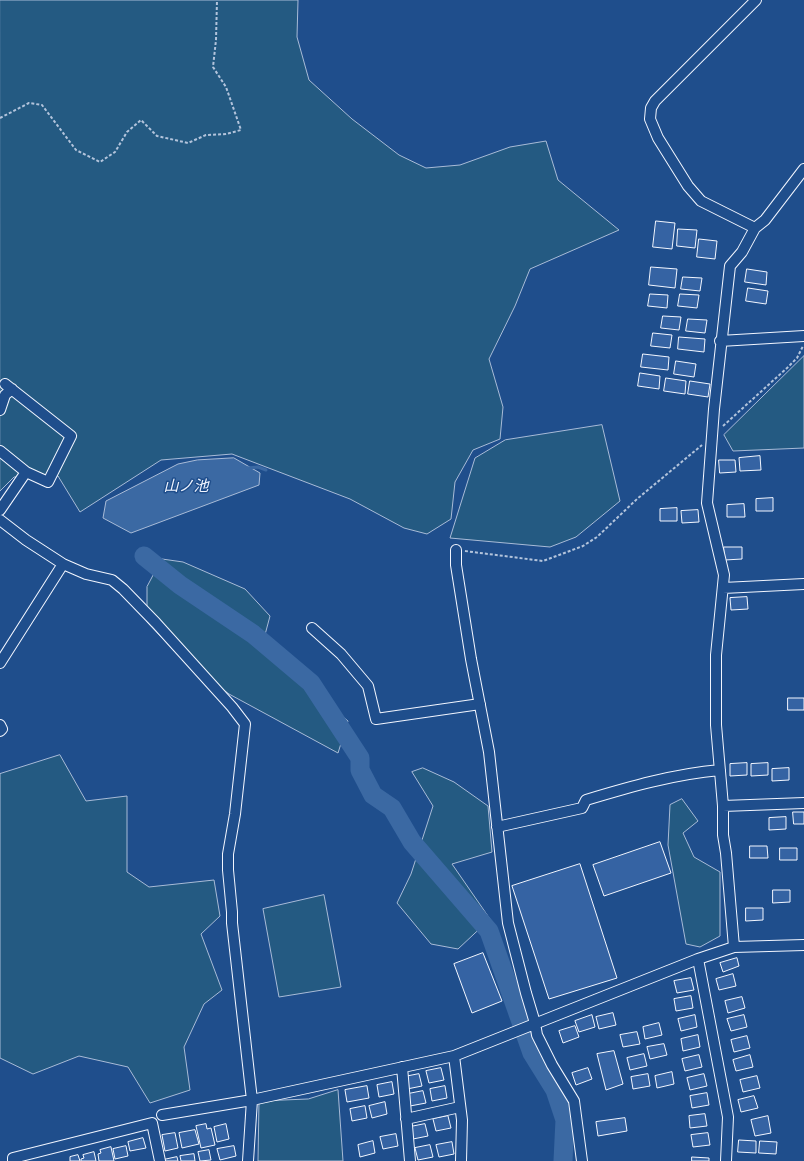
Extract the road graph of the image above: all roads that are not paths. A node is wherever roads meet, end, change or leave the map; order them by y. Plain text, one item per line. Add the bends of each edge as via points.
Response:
1 (756, 0) edge
2 (804, 168) edge
3 (755, 228) junction
4 (804, 336) edge
5 (720, 341) junction
6 (0, 410) edge
7 (0, 451) edge
8 (26, 472) junction
9 (0, 510) edge
10 (0, 520) edge
11 (456, 550) road end
12 (63, 564) junction
13 (804, 584) edge
14 (723, 588) junction
15 (312, 628) dead end
16 (0, 663) edge
17 (480, 704) junction
18 (0, 726) edge
19 (0, 731) edge
20 (720, 770) junction
21 (804, 803) edge
22 (722, 806) junction
23 (497, 827) junction
24 (804, 945) edge
25 (734, 947) junction
26 (698, 959) junction
27 (533, 1024) junction
28 (454, 1056) junction
29 (402, 1067) junction
30 (252, 1100) junction
31 (460, 1107) junction
32 (162, 1115) dead end
33 (406, 1119) junction
34 (13, 1161) edge
35 (160, 1161) edge
36 (248, 1161) edge
37 (410, 1161) edge
38 (461, 1161) edge
39 (582, 1161) edge
40 (726, 1161) edge

1 - 3 street via 655,101 650,114 658,138 696,196 701,201
2 - 3 street via 765,220
3 - 5 street via 742,252 730,266
4 - 5 street
5 - 14 street via 707,503 724,575
6 - 8 street via 8,387 71,436 48,482
7 - 8 street
8 - 9 street
10 - 12 street
11 - 17 street via 456,565
12 - 16 street
12 - 30 street via 86,574 112,580 123,589 232,706 245,724 228,870
13 - 14 street
14 - 20 street via 716,655 716,725
15 - 17 street via 341,654 368,686 376,719
17 - 23 street via 489,752
18 - 19 street
20 - 22 street
20 - 23 street via 662,779 586,800 582,808
21 - 22 street
22 - 25 street
23 - 27 street via 508,923
24 - 25 street
25 - 26 street
26 - 27 street
26 - 40 street via 728,1117
27 - 28 street
27 - 39 street via 574,1101
28 - 29 street
28 - 31 street
29 - 30 street
29 - 33 street
30 - 32 street
30 - 36 street
31 - 33 street
31 - 38 street
33 - 37 street
34 - 35 street via 13,1158 152,1123

